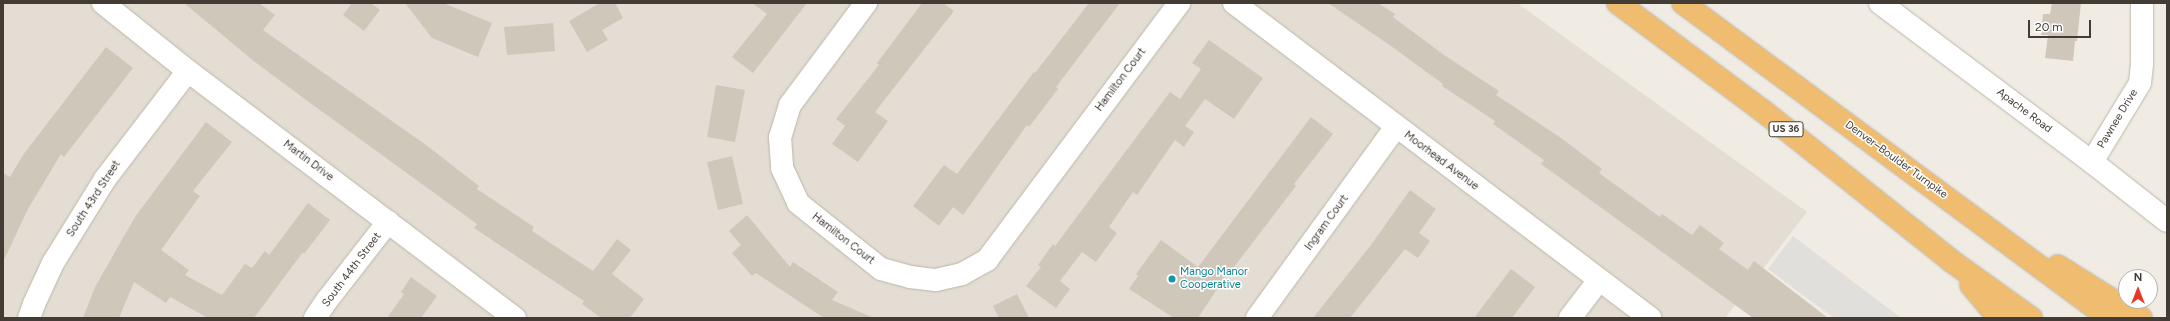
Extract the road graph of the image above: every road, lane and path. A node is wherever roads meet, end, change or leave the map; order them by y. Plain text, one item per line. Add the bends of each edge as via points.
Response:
1 (103, 3) edge
2 (866, 3) edge
3 (1179, 3) edge
4 (1234, 3) edge
5 (1618, 3) edge
6 (1683, 3) edge
7 (1880, 3) edge
8 (2142, 3) edge
9 (188, 71) junction
10 (1396, 127) junction
11 (2092, 162) junction
12 (2167, 221) edge
13 (388, 222) junction
14 (2018, 251) junction
15 (1950, 260) junction
16 (1599, 280) junction
17 (29, 318) edge
18 (316, 318) edge
19 (515, 318) edge
20 (1257, 318) edge
21 (1570, 318) edge
22 (1650, 318) edge
23 (2002, 318) edge
24 (2031, 318) edge
25 (2109, 318) edge
26 (2142, 318) edge

1 - 9 street, Martin Drive
2 - 3 street, Hamilton Court via 790,105 780,137 782,168 798,203 881,269 910,277 936,280 962,274 987,260
4 - 10 street, Moorhead Avenue
5 - 15 highway, US 36 via 1763,111
6 - 14 highway, Denver–Boulder Turnpike
7 - 11 street, Apache Road
8 - 11 street, Pawnee Drive via 2140,82
9 - 13 street, Martin Drive
9 - 17 street, South 43rd Street via 104,179 53,262
10 - 16 street, Moorhead Avenue
10 - 20 street, Ingram Court
11 - 12 street, Apache Road
13 - 18 street, South 44th Street
13 - 19 street, Martin Drive
14 - 25 highway, Denver–Boulder Turnpike
14 - 26 highway via 2063,268
15 - 23 highway via 1991,309
15 - 24 highway, US 36
16 - 21 street
16 - 22 street, Moorhead Avenue

